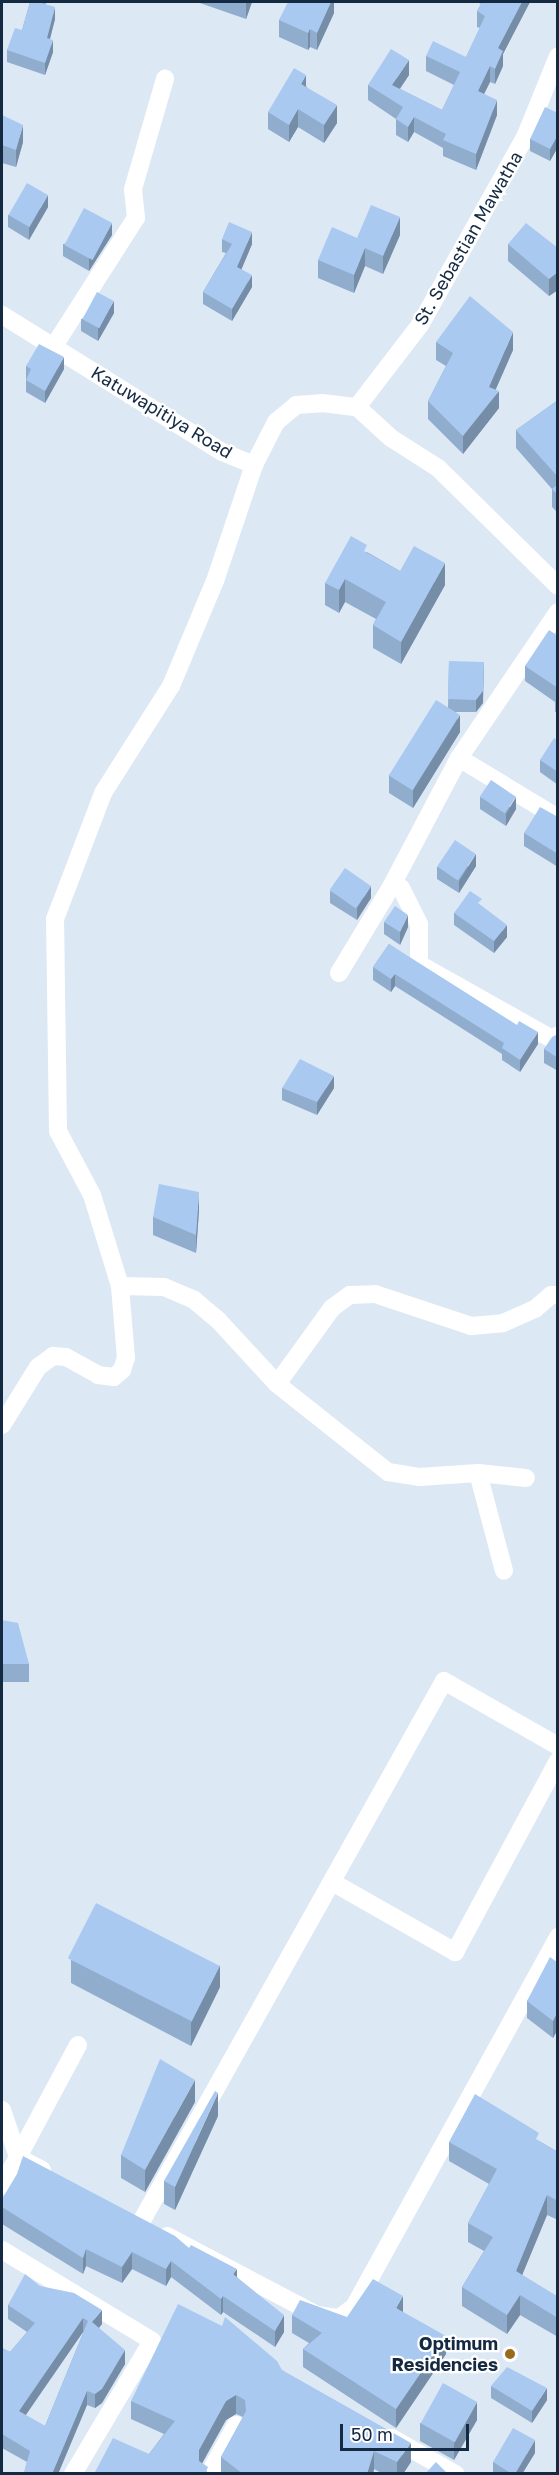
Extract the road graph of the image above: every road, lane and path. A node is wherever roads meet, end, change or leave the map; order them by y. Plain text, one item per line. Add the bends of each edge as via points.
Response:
1 (558, 56) edge
2 (165, 79) dead end
3 (2, 315) edge
4 (54, 346) junction
5 (357, 407) junction
6 (254, 465) junction
7 (558, 586) edge
8 (558, 612) edge
9 (459, 758) junction
10 (558, 818) edge
11 (392, 885) junction
12 (339, 973) dead end
13 (558, 1035) edge
14 (120, 1286) junction
15 (558, 1295) edge
16 (277, 1384) junction
17 (2, 1425) edge
18 (477, 1473) junction
19 (526, 1478) dead end
20 (504, 1570) dead end
21 (558, 1746) edge
22 (558, 1761) edge
23 (332, 1882) junction
24 (558, 1937) edge
25 (78, 2045) dead end
26 (2, 2110) edge
27 (18, 2157) junction
28 (59, 2178) edge
29 (2, 2186) edge
30 (120, 2211) edge
31 (141, 2222) junction
32 (2, 2250) edge
33 (236, 2425) edge
34 (372, 2426) edge
35 (73, 2474) edge
36 (209, 2474) edge
37 (455, 2474) edge

1 - 5 street, St. Sebastian Mawatha via 526,135 420,325
2 - 4 street via 133,189 136,218
3 - 4 street, Katuwapitiya Road
4 - 6 street, Katuwapitiya Road via 222,452
5 - 6 street, Katuwapitiya Road via 296,405 276,422
5 - 7 street via 391,438 438,468
6 - 14 street via 215,582 171,686 103,793 55,919 58,1131 92,1195
8 - 9 street
9 - 10 street
9 - 11 street
11 - 12 street
11 - 13 street via 401,888 419,924 419,964 554,1040
14 - 16 street via 164,1287 194,1300 218,1320
14 - 17 street via 126,1358 122,1370 114,1377 98,1375 66,1357 53,1356 38,1367
15 - 16 street via 551,1295 535,1309 503,1323 471,1326 375,1294 350,1294 332,1308
16 - 18 street via 388,1472 419,1477
18 - 19 street
18 - 20 street
21 - 23 street via 444,1681
22 - 23 street via 455,1952
23 - 31 street
24 - 31 street via 378,2269 354,2307 339,2318 317,2315
25 - 27 street
26 - 27 street
27 - 28 street
27 - 29 street
30 - 31 street
32 - 35 street via 152,2341
33 - 36 street
34 - 37 street

